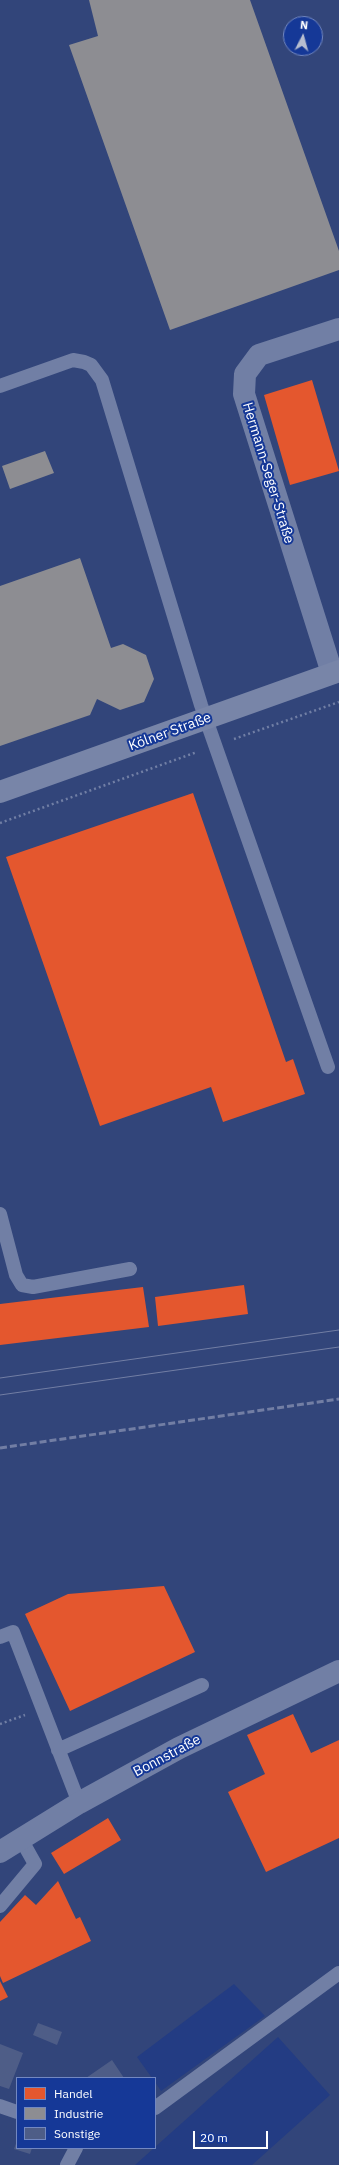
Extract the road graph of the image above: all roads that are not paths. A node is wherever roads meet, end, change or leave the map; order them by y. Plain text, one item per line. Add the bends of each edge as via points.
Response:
1 (339, 329) edge
2 (0, 386) edge
3 (335, 672) edge
4 (206, 718) junction
5 (0, 792) edge
6 (328, 1067) dead end
7 (0, 1214) edge
8 (130, 1268) dead end
9 (0, 1637) edge
10 (339, 1671) edge
11 (202, 1685) dead end
12 (58, 1750) junction
13 (78, 1803) junction
14 (21, 1839) junction
15 (0, 1852) edge
16 (0, 1906) edge
17 (339, 1973) edge
18 (0, 2106) edge
19 (156, 2107) edge
20 (16, 2112) edge
21 (75, 2149) edge
22 (67, 2165) edge

1 - 3 street, Hermann-Seger-Straße via 259,355 245,374 244,394
2 - 4 lane via 73,360 91,365 102,380
3 - 4 main road, Kölner Straße
4 - 5 main road, Kölner Straße
4 - 6 lane
7 - 8 lane via 16,1275 22,1285 33,1287
9 - 12 lane via 13,1632
10 - 13 street, Bonnstraße via 179,1748
11 - 12 lane
12 - 13 lane
13 - 14 street, Bonnstraße
14 - 15 street, Bonnstraße
14 - 16 lane via 35,1864
17 - 19 lane
18 - 20 lane
21 - 22 lane

